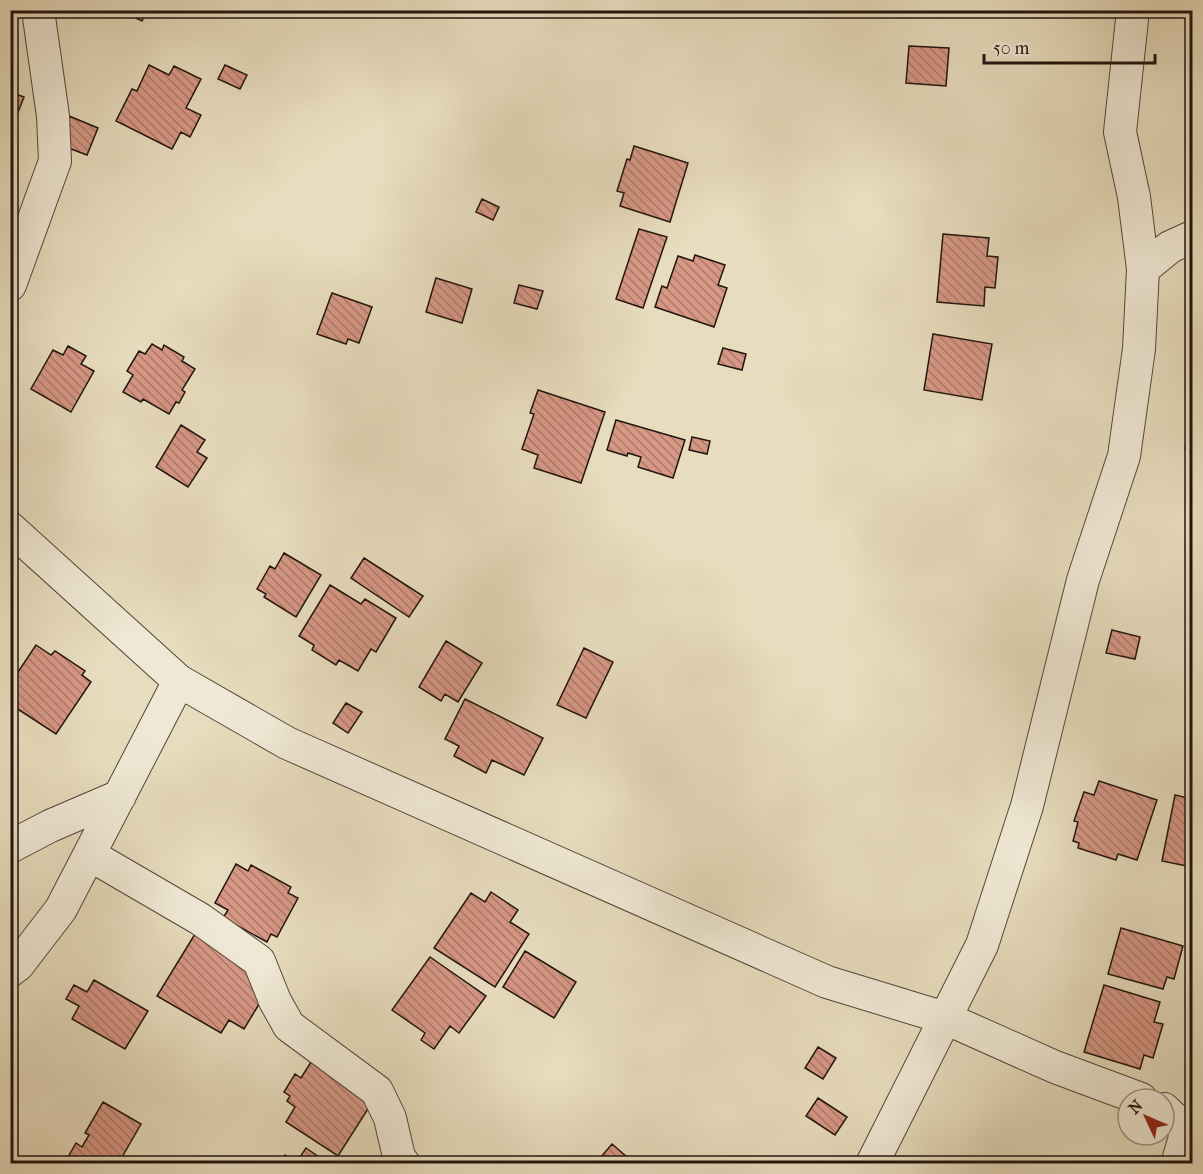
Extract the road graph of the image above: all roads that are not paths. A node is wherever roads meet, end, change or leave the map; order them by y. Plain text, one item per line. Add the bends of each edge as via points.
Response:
1 (38, 10) edge
2 (1133, 10) edge
3 (1192, 237) edge
4 (1143, 268) junction
5 (10, 285) edge
6 (10, 528) edge
7 (179, 681) junction
8 (120, 796) junction
9 (10, 847) edge
10 (90, 855) junction
11 (10, 971) edge
12 (945, 1018) junction
13 (1116, 1090) edge
14 (1176, 1118) edge
15 (1190, 1128) edge
16 (404, 1164) edge
17 (872, 1164) edge
18 (1177, 1164) edge

1 - 5 street via 53,116 55,161
2 - 4 street via 1120,132
3 - 4 street via 1170,247
4 - 12 street via 1139,349 1124,456 1083,580 1027,806 982,945
6 - 7 street
7 - 8 street
7 - 12 street via 287,743 827,982
8 - 9 street
8 - 10 street
10 - 11 street via 61,909
10 - 16 street via 200,919 259,961 290,1026 377,1090
12 - 13 street
12 - 17 street
14 - 15 street
15 - 18 street

